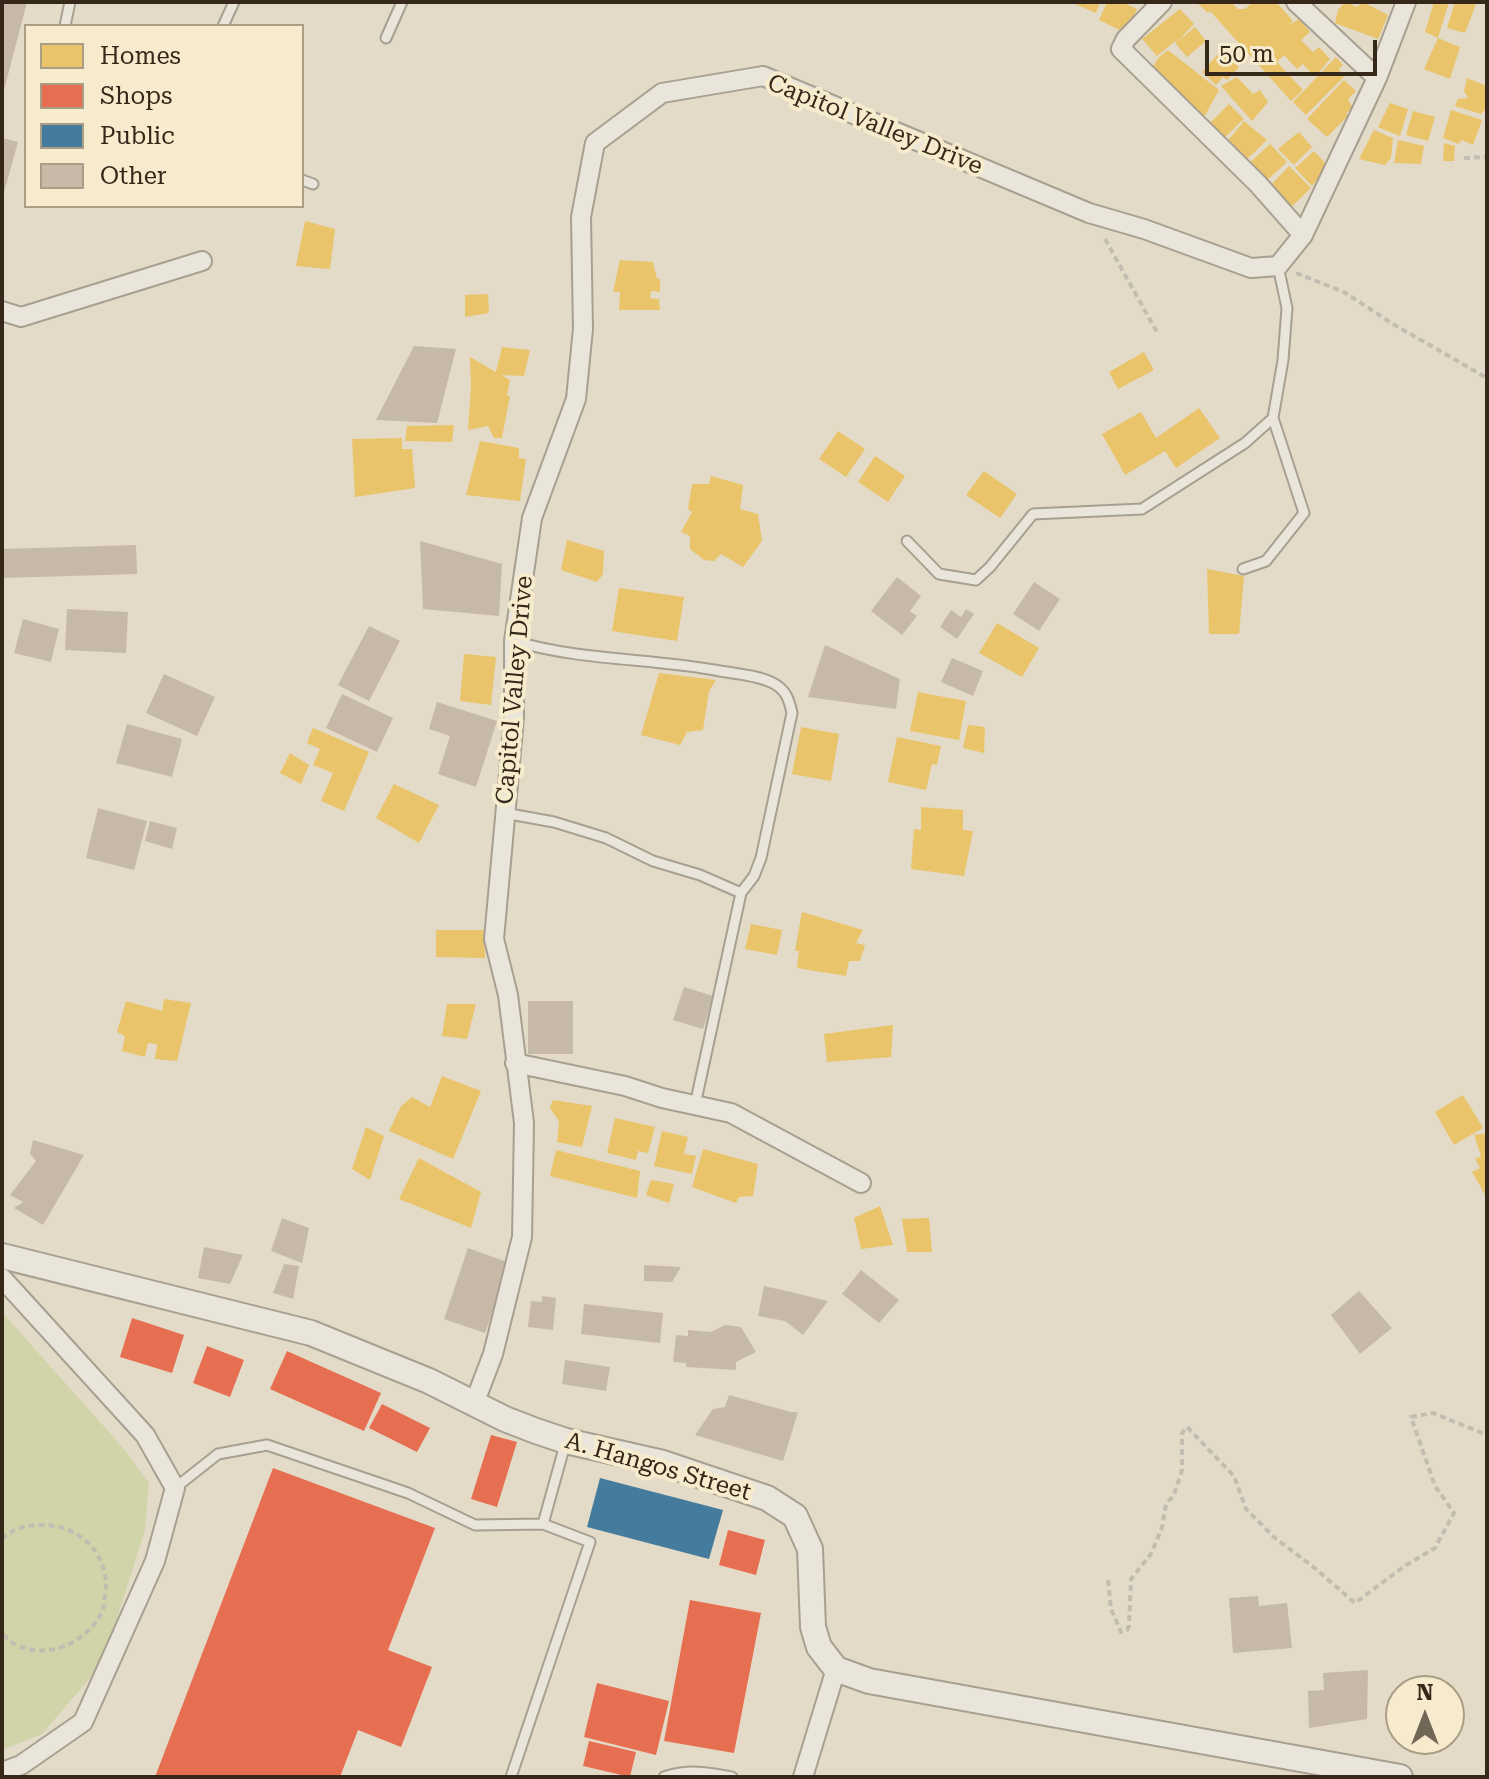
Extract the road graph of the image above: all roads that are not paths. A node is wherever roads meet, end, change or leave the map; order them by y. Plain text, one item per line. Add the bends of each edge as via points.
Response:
1 (70, 2) edge
2 (234, 2) edge
3 (402, 2) edge
4 (1162, 2) edge
5 (1296, 2) edge
6 (1406, 2) edge
7 (65, 24) edge
8 (224, 24) edge
9 (386, 38) dead end
10 (1377, 78) junction
11 (304, 181) edge
12 (313, 184) dead end
13 (1303, 235) junction
14 (202, 261) dead end
15 (1278, 266) junction
16 (2, 311) edge
17 (1273, 418) junction
18 (907, 541) dead end
19 (1243, 569) dead end
20 (514, 641) junction
21 (504, 813) junction
22 (741, 893) junction
23 (515, 1063) junction
24 (695, 1105) junction
25 (861, 1183) dead end
26 (2, 1256) edge
27 (2, 1278) edge
28 (474, 1404) junction
29 (566, 1441) junction
30 (175, 1488) junction
31 (543, 1524) junction
32 (836, 1669) junction
33 (2, 1772) edge
34 (511, 1777) edge
35 (664, 1777) edge
36 (732, 1777) edge
37 (803, 1777) edge
38 (1400, 1777) edge

1 - 7 lane
2 - 8 lane
3 - 9 lane
4 - 13 street via 1121,49
5 - 10 street
6 - 10 street
10 - 13 street
11 - 12 lane
13 - 15 street
14 - 16 street via 21,317
15 - 17 lane via 1287,308
15 - 20 street, Capitol Valley Drive via 1251,268 1089,213 763,76 662,93 595,143 581,217 583,329 576,399 532,518
17 - 18 lane via 1245,443 1142,509 1033,514 976,580 939,574
17 - 19 lane via 1304,513 1266,561
20 - 21 street, Capitol Valley Drive via 514,718
20 - 22 lane via 549,651 706,668 760,679 785,692 792,713 770,817 754,876
21 - 22 lane via 606,838
21 - 23 street, Capitol Valley Drive via 494,939 508,995
22 - 24 lane
23 - 24 street
23 - 28 street, Capitol Valley Drive via 524,1123 522,1237 493,1354
24 - 25 street via 731,1113
26 - 28 street, A. Hangos Street via 311,1333
27 - 30 street via 145,1435
28 - 29 street, A. Hangos Street
29 - 31 lane
29 - 32 street, A. Hangos Street via 722,1482 767,1498 795,1516 810,1549 813,1627 819,1647
30 - 31 lane via 218,1454 267,1445 408,1493 475,1525
30 - 33 street via 155,1561 83,1722 21,1765
31 - 34 lane via 590,1542
32 - 37 street
32 - 38 street via 900,1687
35 - 36 lane via 701,1771

